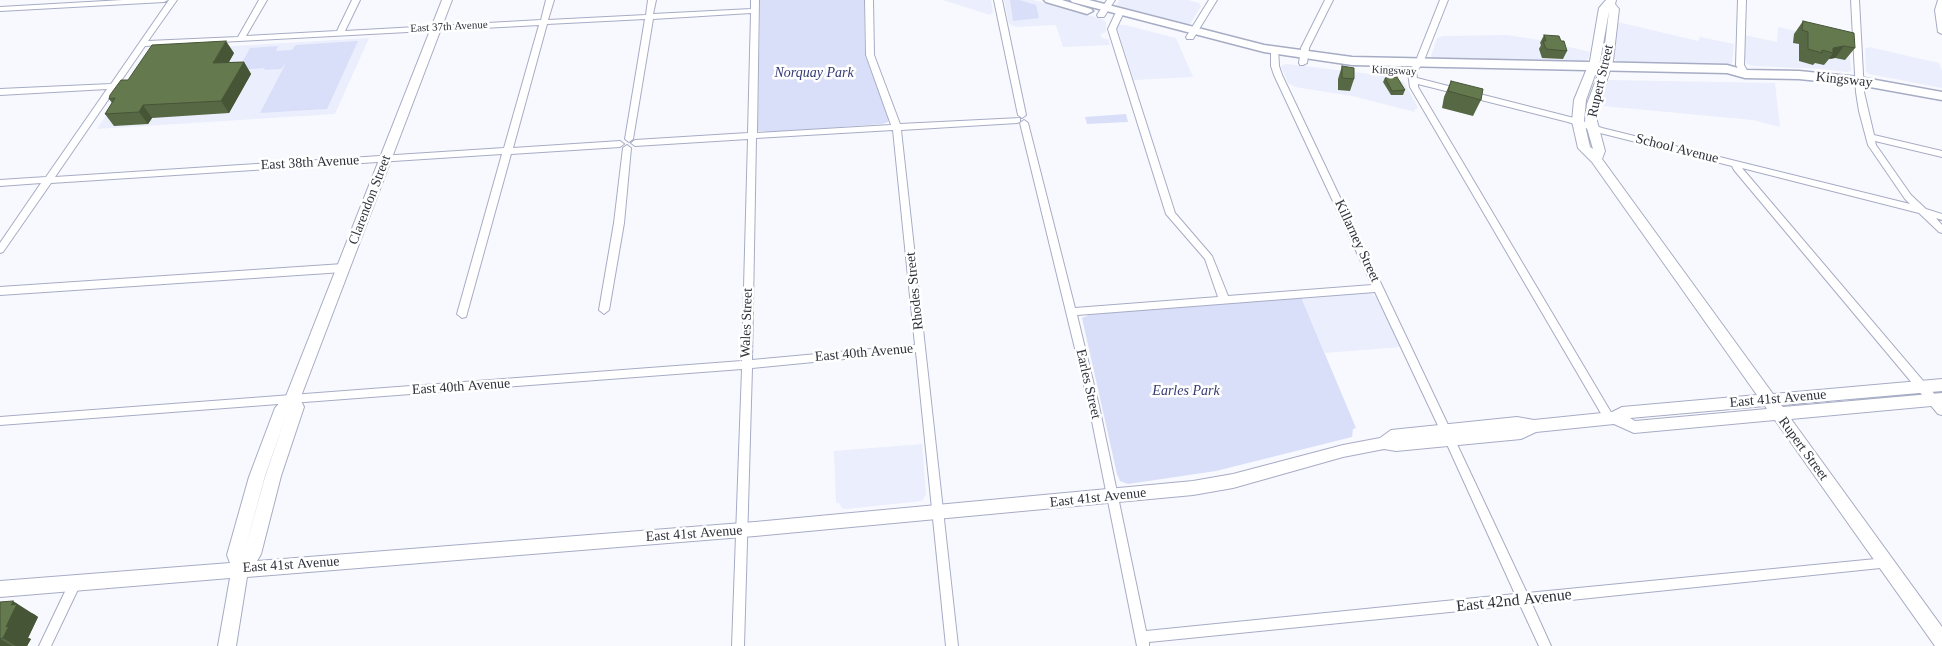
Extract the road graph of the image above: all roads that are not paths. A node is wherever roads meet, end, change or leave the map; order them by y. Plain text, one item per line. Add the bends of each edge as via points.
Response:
1 (164, 0) edge
2 (173, 0) edge
3 (263, 0) edge
4 (356, 0) edge
5 (447, 0) edge
6 (550, 0) edge
7 (652, 0) edge
8 (755, 0) edge
9 (869, 0) edge
10 (998, 0) edge
11 (1050, 0) edge
12 (1076, 0) edge
13 (1213, 0) edge
14 (1329, 0) edge
15 (1444, 0) edge
16 (1742, 0) edge
17 (1855, 0) edge
18 (1942, 0) edge
19 (1611, 2) edge
20 (0, 8) edge
21 (1106, 8) edge
22 (755, 11) junction
23 (1118, 15) junction
24 (649, 17) junction
25 (543, 22) junction
26 (436, 28) junction
27 (1942, 32) edge
28 (340, 33) junction
29 (1192, 34) junction
30 (240, 39) junction
31 (142, 44) junction
32 (1275, 54) junction
33 (1304, 59) junction
34 (1590, 71) junction
35 (1415, 72) junction
36 (1604, 72) junction
37 (1745, 74) junction
38 (1859, 80) junction
39 (112, 86) junction
40 (0, 92) edge
41 (1942, 96) edge
42 (1021, 119) junction
43 (1578, 122) junction
44 (897, 127) junction
45 (1592, 127) junction
46 (752, 136) junction
47 (1870, 137) junction
48 (628, 144) junction
49 (507, 151) junction
50 (1942, 154) edge
51 (386, 158) junction
52 (1596, 158) junction
53 (1736, 164) junction
54 (48, 180) junction
55 (0, 182) edge
56 (1923, 211) junction
57 (1942, 217) edge
58 (1942, 230) edge
59 (0, 250) edge
60 (343, 268) junction
61 (1378, 288) junction
62 (0, 291) edge
63 (1224, 300) junction
64 (604, 310) dead end
65 (1071, 312) junction
66 (462, 314) dead end
67 (921, 348) junction
68 (746, 364) junction
69 (1942, 385) edge
70 (1921, 386) junction
71 (292, 400) junction
72 (1768, 400) junction
73 (1939, 404) edge
74 (1778, 414) junction
75 (1613, 419) junction
76 (0, 421) edge
77 (1448, 435) junction
78 (1112, 496) junction
79 (937, 512) junction
80 (742, 530) junction
81 (1886, 563) junction
82 (240, 569) junction
83 (74, 583) junction
84 (0, 589) edge
85 (1524, 600) junction
86 (1942, 641) edge
87 (1142, 642) edge
88 (45, 646) edge
89 (227, 646) edge
90 (738, 646) edge
91 (952, 646) edge
92 (1545, 646) edge

1 - 20 street
2 - 31 street
3 - 30 street
4 - 28 street
5 - 26 street, Clarendon Street
6 - 25 street
7 - 24 street
8 - 22 street, Wales Street
9 - 44 street, Rhodes Street via 870,55
10 - 42 street, Earles Street
11 - 21 main road, Kingsway
12 - 21 main road, Kingsway
13 - 29 street
14 - 33 street via 1305,48
15 - 35 street
16 - 37 street via 1740,65
17 - 38 street
18 - 27 street via 1939,10
19 - 34 street, Rupert Street via 1604,8
19 - 36 street, Rupert Street via 1614,9
21 - 23 main road, Kingsway
22 - 24 street, East 37th Avenue
22 - 46 street, Wales Street
23 - 29 main road, Kingsway
23 - 63 street via 1113,35 1171,214 1209,258
24 - 25 street, East 37th Avenue
24 - 48 street
25 - 26 street, East 37th Avenue
25 - 49 street
26 - 28 street, East 37th Avenue
26 - 51 street, Clarendon Street
28 - 30 street, East 37th Avenue
29 - 32 main road, Kingsway
30 - 31 street, East 37th Avenue
31 - 39 street
32 - 33 main road, Kingsway
32 - 61 street, Killarney Street via 1278,75
33 - 35 main road, Kingsway via 1352,61
34 - 35 main road, Kingsway
34 - 36 main road, Kingsway
34 - 43 street, Rupert Street via 1580,100
35 - 43 street, School Avenue
35 - 75 street via 1414,87
36 - 37 main road, Kingsway via 1732,78
36 - 45 street, Rupert Street via 1593,104
37 - 38 main road, Kingsway
38 - 41 main road, Kingsway
38 - 47 street
39 - 40 street
39 - 54 street
42 - 44 street, East 38th Avenue
42 - 65 street, Earles Street
43 - 45 street, School Avenue
43 - 52 street, Rupert Street via 1584,148
44 - 46 street, East 38th Avenue
44 - 67 street, Rhodes Street
45 - 52 street, Rupert Street via 1599,151
45 - 53 street, School Avenue
46 - 48 street, East 38th Avenue
46 - 68 street, Wales Street
47 - 50 street
47 - 56 street via 1872,146 1893,177
48 - 49 street, East 38th Avenue
48 - 64 street
49 - 51 street, East 38th Avenue
49 - 66 street
51 - 54 street, East 38th Avenue
51 - 60 street, Clarendon Street
52 - 72 street, Rupert Street
53 - 56 street, School Avenue
53 - 70 street
54 - 55 street, East 38th Avenue
54 - 59 street
56 - 57 street, School Avenue
56 - 58 street
60 - 62 street
60 - 71 street, Clarendon Street
61 - 63 street
61 - 77 street, Killarney Street
63 - 65 street
65 - 78 street, Earles Street
67 - 68 street, East 40th Avenue
67 - 79 street, Rhodes Street
68 - 71 street, East 40th Avenue
68 - 80 street, Wales Street
69 - 70 street, East 41st Avenue
70 - 72 street, East 41st Avenue
70 - 73 street
71 - 76 street, East 40th Avenue
71 - 82 street, Clarendon Street via 297,408 273,476 253,554
72 - 74 street, Rupert Street
72 - 75 street, East 41st Avenue via 1622,413
73 - 74 street, East 41st Avenue
74 - 75 street, East 41st Avenue via 1634,427
74 - 81 street, Rupert Street
75 - 77 street, East 41st Avenue via 1534,426 1521,433
77 - 78 street, East 41st Avenue via 1396,445 1384,443 1217,484
77 - 85 street, Killarney Street
78 - 79 street, East 41st Avenue
78 - 87 street, Earles Street
79 - 80 street, East 41st Avenue
79 - 91 street, Rhodes Street
80 - 82 street, East 41st Avenue
80 - 90 street, Wales Street
81 - 85 street, East 42nd Avenue
81 - 86 street, Rupert Street
82 - 83 street, East 41st Avenue
82 - 89 street, Clarendon Street
83 - 84 street, East 41st Avenue
83 - 88 street
85 - 87 street, East 42nd Avenue
85 - 92 street, Killarney Street

